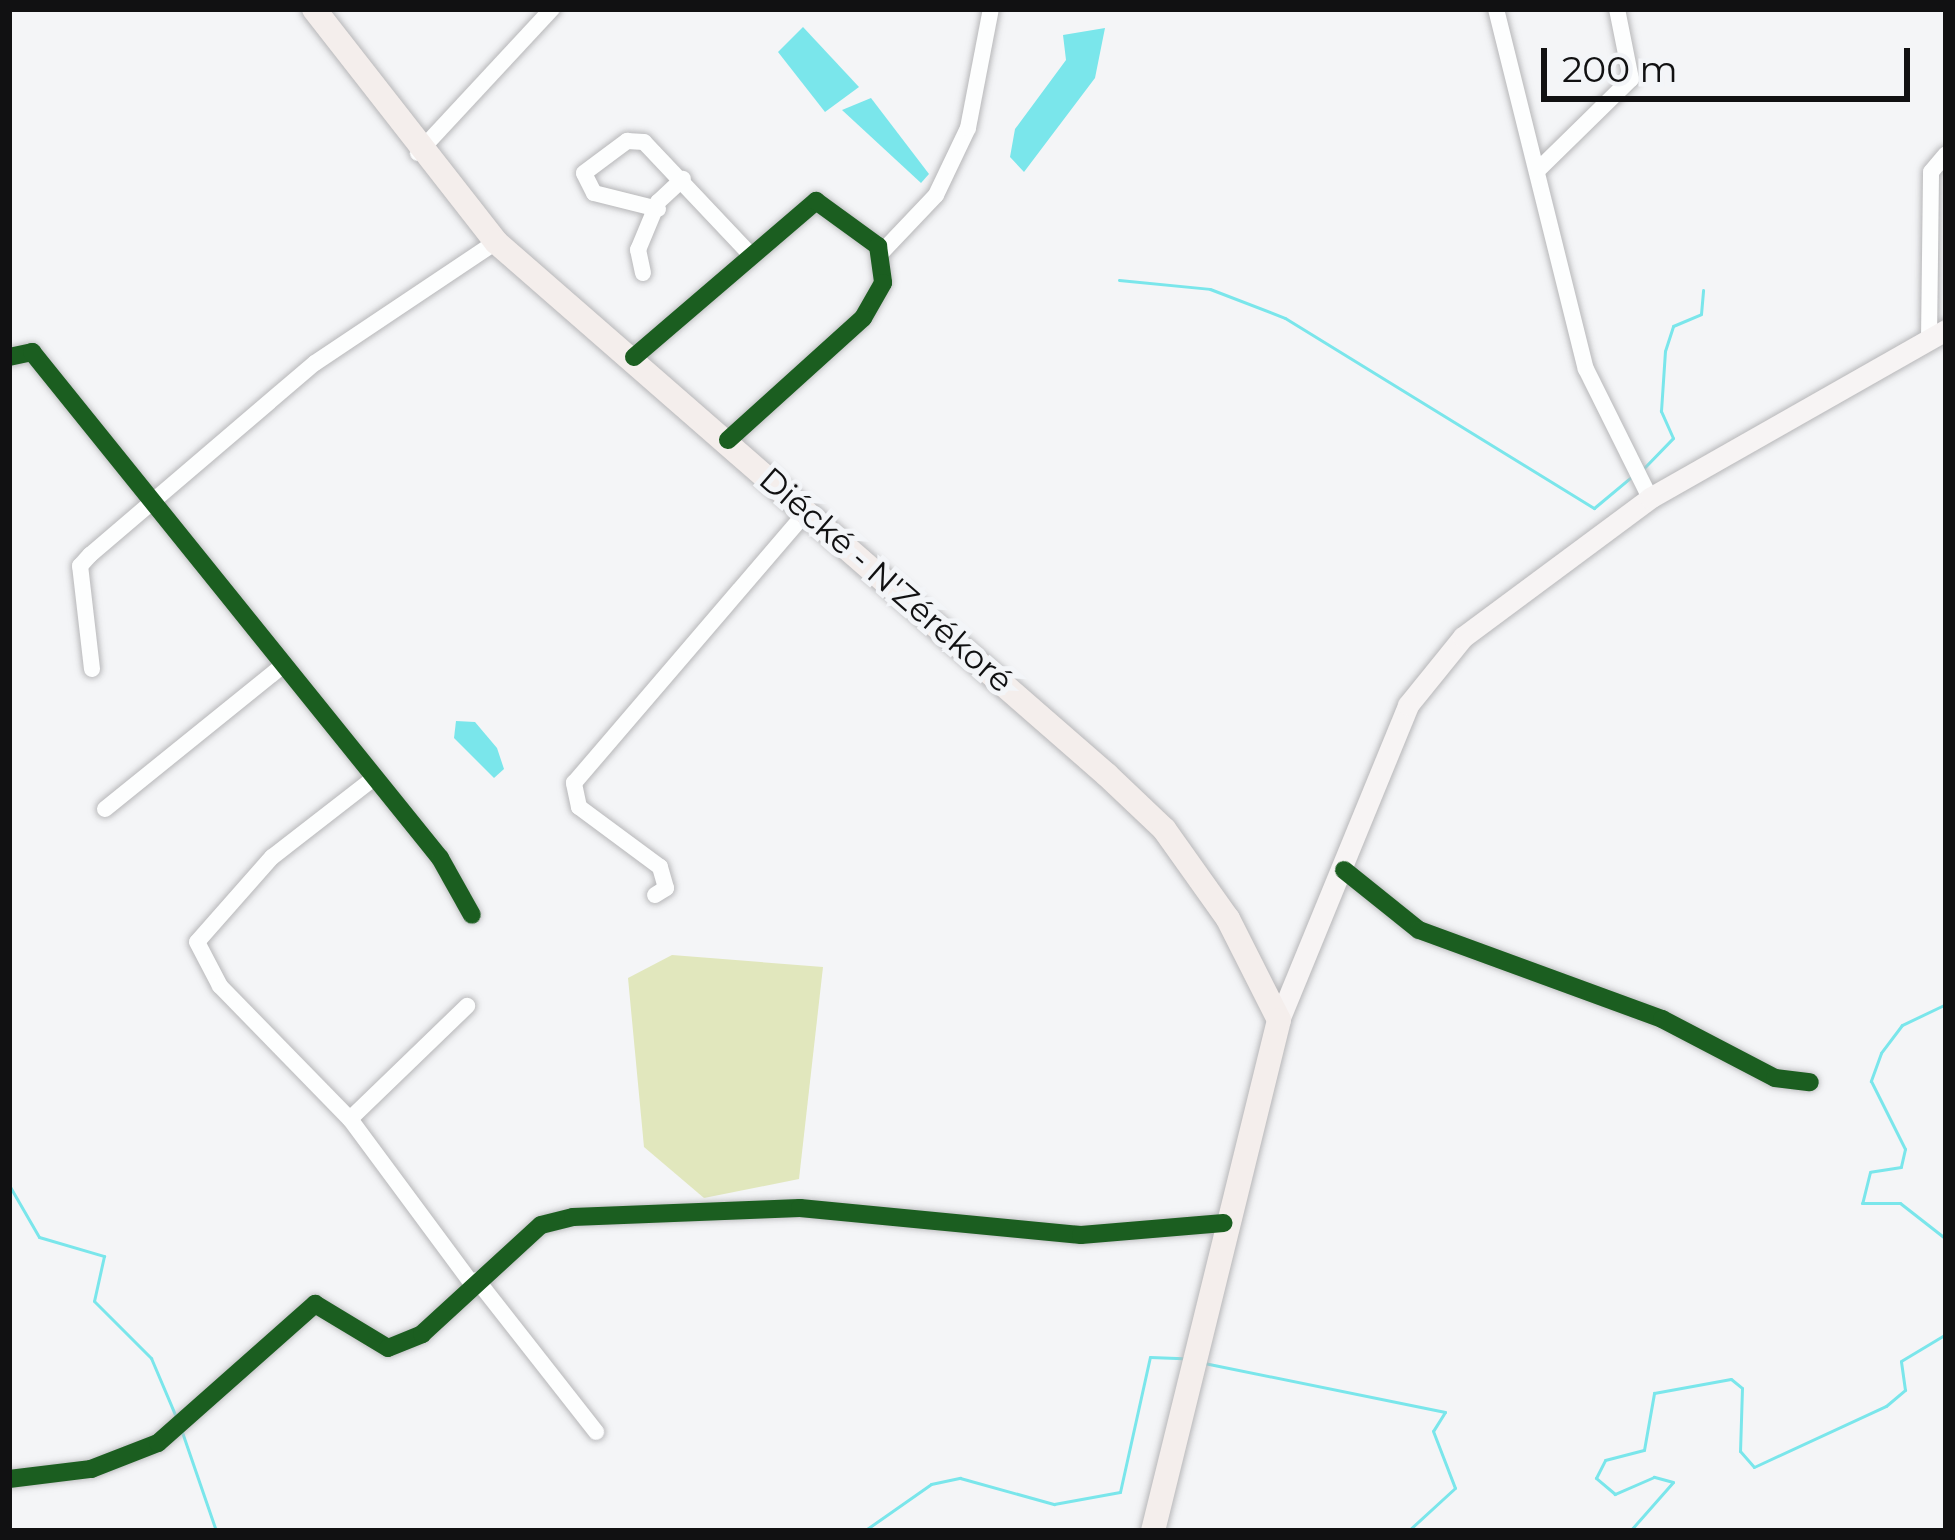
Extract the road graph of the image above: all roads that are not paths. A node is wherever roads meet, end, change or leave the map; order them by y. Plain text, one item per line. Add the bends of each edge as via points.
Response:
1 (314, 9) edge
2 (552, 9) edge
3 (991, 9) edge
4 (1496, 9) edge
5 (1617, 9) edge
6 (417, 153) junction
7 (1946, 154) edge
8 (1538, 170) junction
9 (683, 179) junction
10 (658, 209) junction
11 (496, 242) junction
12 (749, 254) junction
13 (881, 254) junction
14 (643, 273) dead end
15 (1938, 335) edge
16 (9, 357) edge
17 (634, 357) junction
18 (728, 440) junction
19 (1650, 498) junction
20 (151, 512) junction
21 (804, 515) junction
22 (281, 668) junction
23 (92, 669) dead end
24 (374, 778) junction
25 (105, 809) dead end
26 (1345, 870) junction
27 (655, 895) dead end
28 (472, 915) dead end
29 (467, 1006) dead end
30 (1280, 1020) junction
31 (1810, 1082) dead end
32 (350, 1119) junction
33 (1223, 1223) junction
34 (475, 1282) junction
35 (596, 1432) dead end
36 (9, 1479) edge
37 (1153, 1531) edge

1 - 6 highway, Diécké - N'Zérékoré
2 - 6 street
3 - 13 street via 968,128 936,195
4 - 8 street
5 - 8 street via 1631,79 1588,110
6 - 11 highway, Diécké - N'Zérékoré
7 - 15 street via 1931,172
8 - 19 street via 1586,369
9 - 10 street
9 - 10 street via 644,142 627,142 584,173 594,193
9 - 12 street
10 - 14 street via 638,250
11 - 17 highway, Diécké - N'Zérékoré
11 - 20 street via 315,363
12 - 13 street via 815,201
12 - 17 street
13 - 18 street via 883,283 842,346
15 - 19 main road
16 - 20 street via 32,352
17 - 18 highway, Diécké - N'Zérékoré
18 - 21 highway, Diécké - N'Zérékoré
19 - 26 main road via 1424,679
20 - 22 street
20 - 23 street via 80,566
21 - 27 street via 574,783 579,807 661,867 666,888
21 - 30 highway, Diécké - N'Zérékoré via 1164,830
22 - 24 street
22 - 25 street
24 - 28 street
24 - 32 street via 272,857 197,942 220,986
26 - 30 main road
26 - 31 street via 1419,930 1662,1019 1775,1078
29 - 32 street
30 - 33 highway
32 - 34 street
33 - 34 street via 1081,1235 800,1208 656,1209 541,1226
33 - 37 highway
34 - 35 street
34 - 36 street via 422,1334 388,1348 315,1304 158,1443 92,1469

